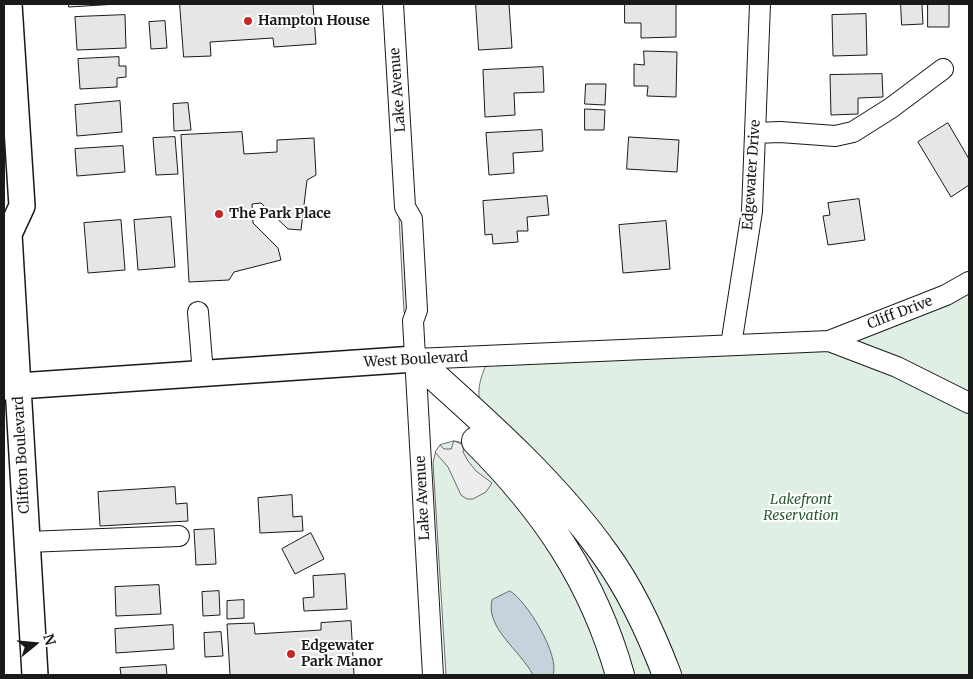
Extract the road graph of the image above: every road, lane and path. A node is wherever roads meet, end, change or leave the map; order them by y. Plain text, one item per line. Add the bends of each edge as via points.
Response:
1 (9, 4) edge
2 (393, 4) edge
3 (760, 4) edge
4 (943, 68) dead end
5 (755, 132) junction
6 (6, 231) edge
7 (969, 282) edge
8 (198, 312) dead end
9 (829, 341) junction
10 (731, 344) junction
11 (415, 359) junction
12 (202, 374) junction
13 (11, 387) edge
14 (969, 403) edge
15 (179, 536) dead end
16 (27, 542) junction
17 (35, 675) edge
18 (433, 675) edge
19 (620, 675) edge
20 (667, 675) edge

1 - 6 main road, Clifton Boulevard via 22,206
2 - 11 street, Lake Avenue via 406,207 412,219 417,310 413,321
3 - 5 street, Edgewater Drive
4 - 5 street via 853,132 835,136
5 - 10 street, Edgewater Drive via 752,211
6 - 13 main road, Clifton Boulevard
7 - 9 street, Cliff Drive via 946,295
8 - 12 street
9 - 10 street, West Boulevard
9 - 14 street via 898,367
10 - 11 street, West Boulevard
11 - 12 main road, West Boulevard
11 - 18 street, Lake Avenue
11 - 19 highway via 467,432 522,490 558,536 598,610
11 - 20 highway via 479,417 590,533 635,601
12 - 13 main road, West Boulevard
13 - 16 main road, Clifton Boulevard
15 - 16 street
16 - 17 main road, Clifton Boulevard

